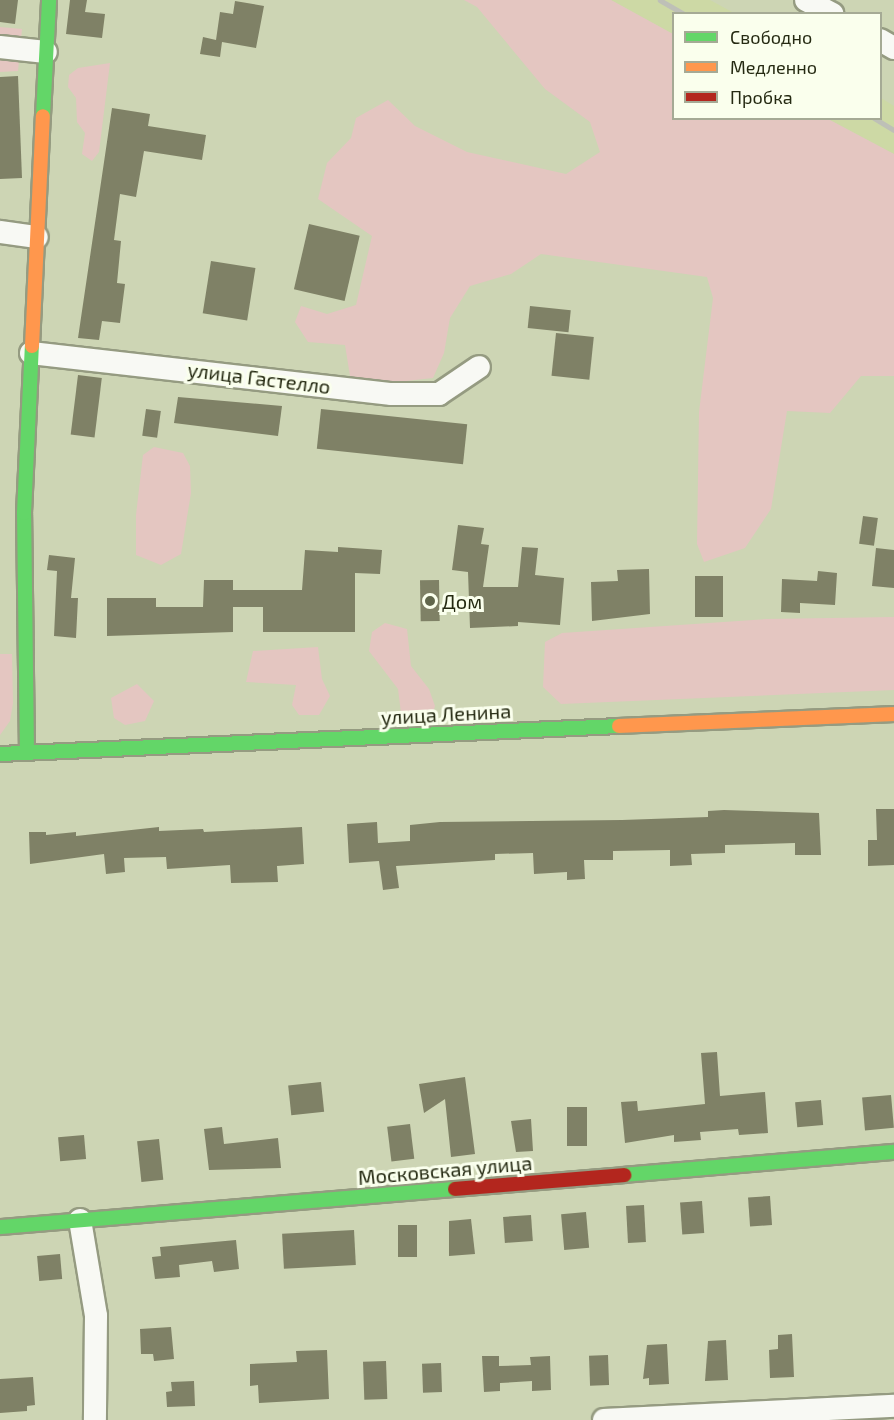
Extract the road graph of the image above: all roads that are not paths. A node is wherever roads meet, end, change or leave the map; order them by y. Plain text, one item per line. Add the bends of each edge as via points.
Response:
1 (49, 0) edge
2 (806, 0) edge
3 (828, 12) edge
4 (0, 48) edge
5 (46, 52) junction
6 (0, 232) edge
7 (37, 237) junction
8 (31, 353) junction
9 (478, 367) dead end
10 (894, 714) edge
11 (27, 753) junction
12 (0, 754) edge
13 (894, 1152) edge
14 (80, 1220) junction
15 (0, 1227) edge
16 (894, 1406) edge
17 (95, 1420) edge
18 (604, 1420) edge

1 - 5 street
2 - 3 street
4 - 5 street
5 - 7 street
6 - 7 street
7 - 8 street
8 - 9 street, улица Гастелло via 392,394 439,394
8 - 11 street via 24,513
10 - 11 street, улица Ленина
11 - 12 street, улица Ленина
13 - 14 street, Московская улица
14 - 15 street, Московская улица
14 - 17 street via 96,1316
16 - 18 street

